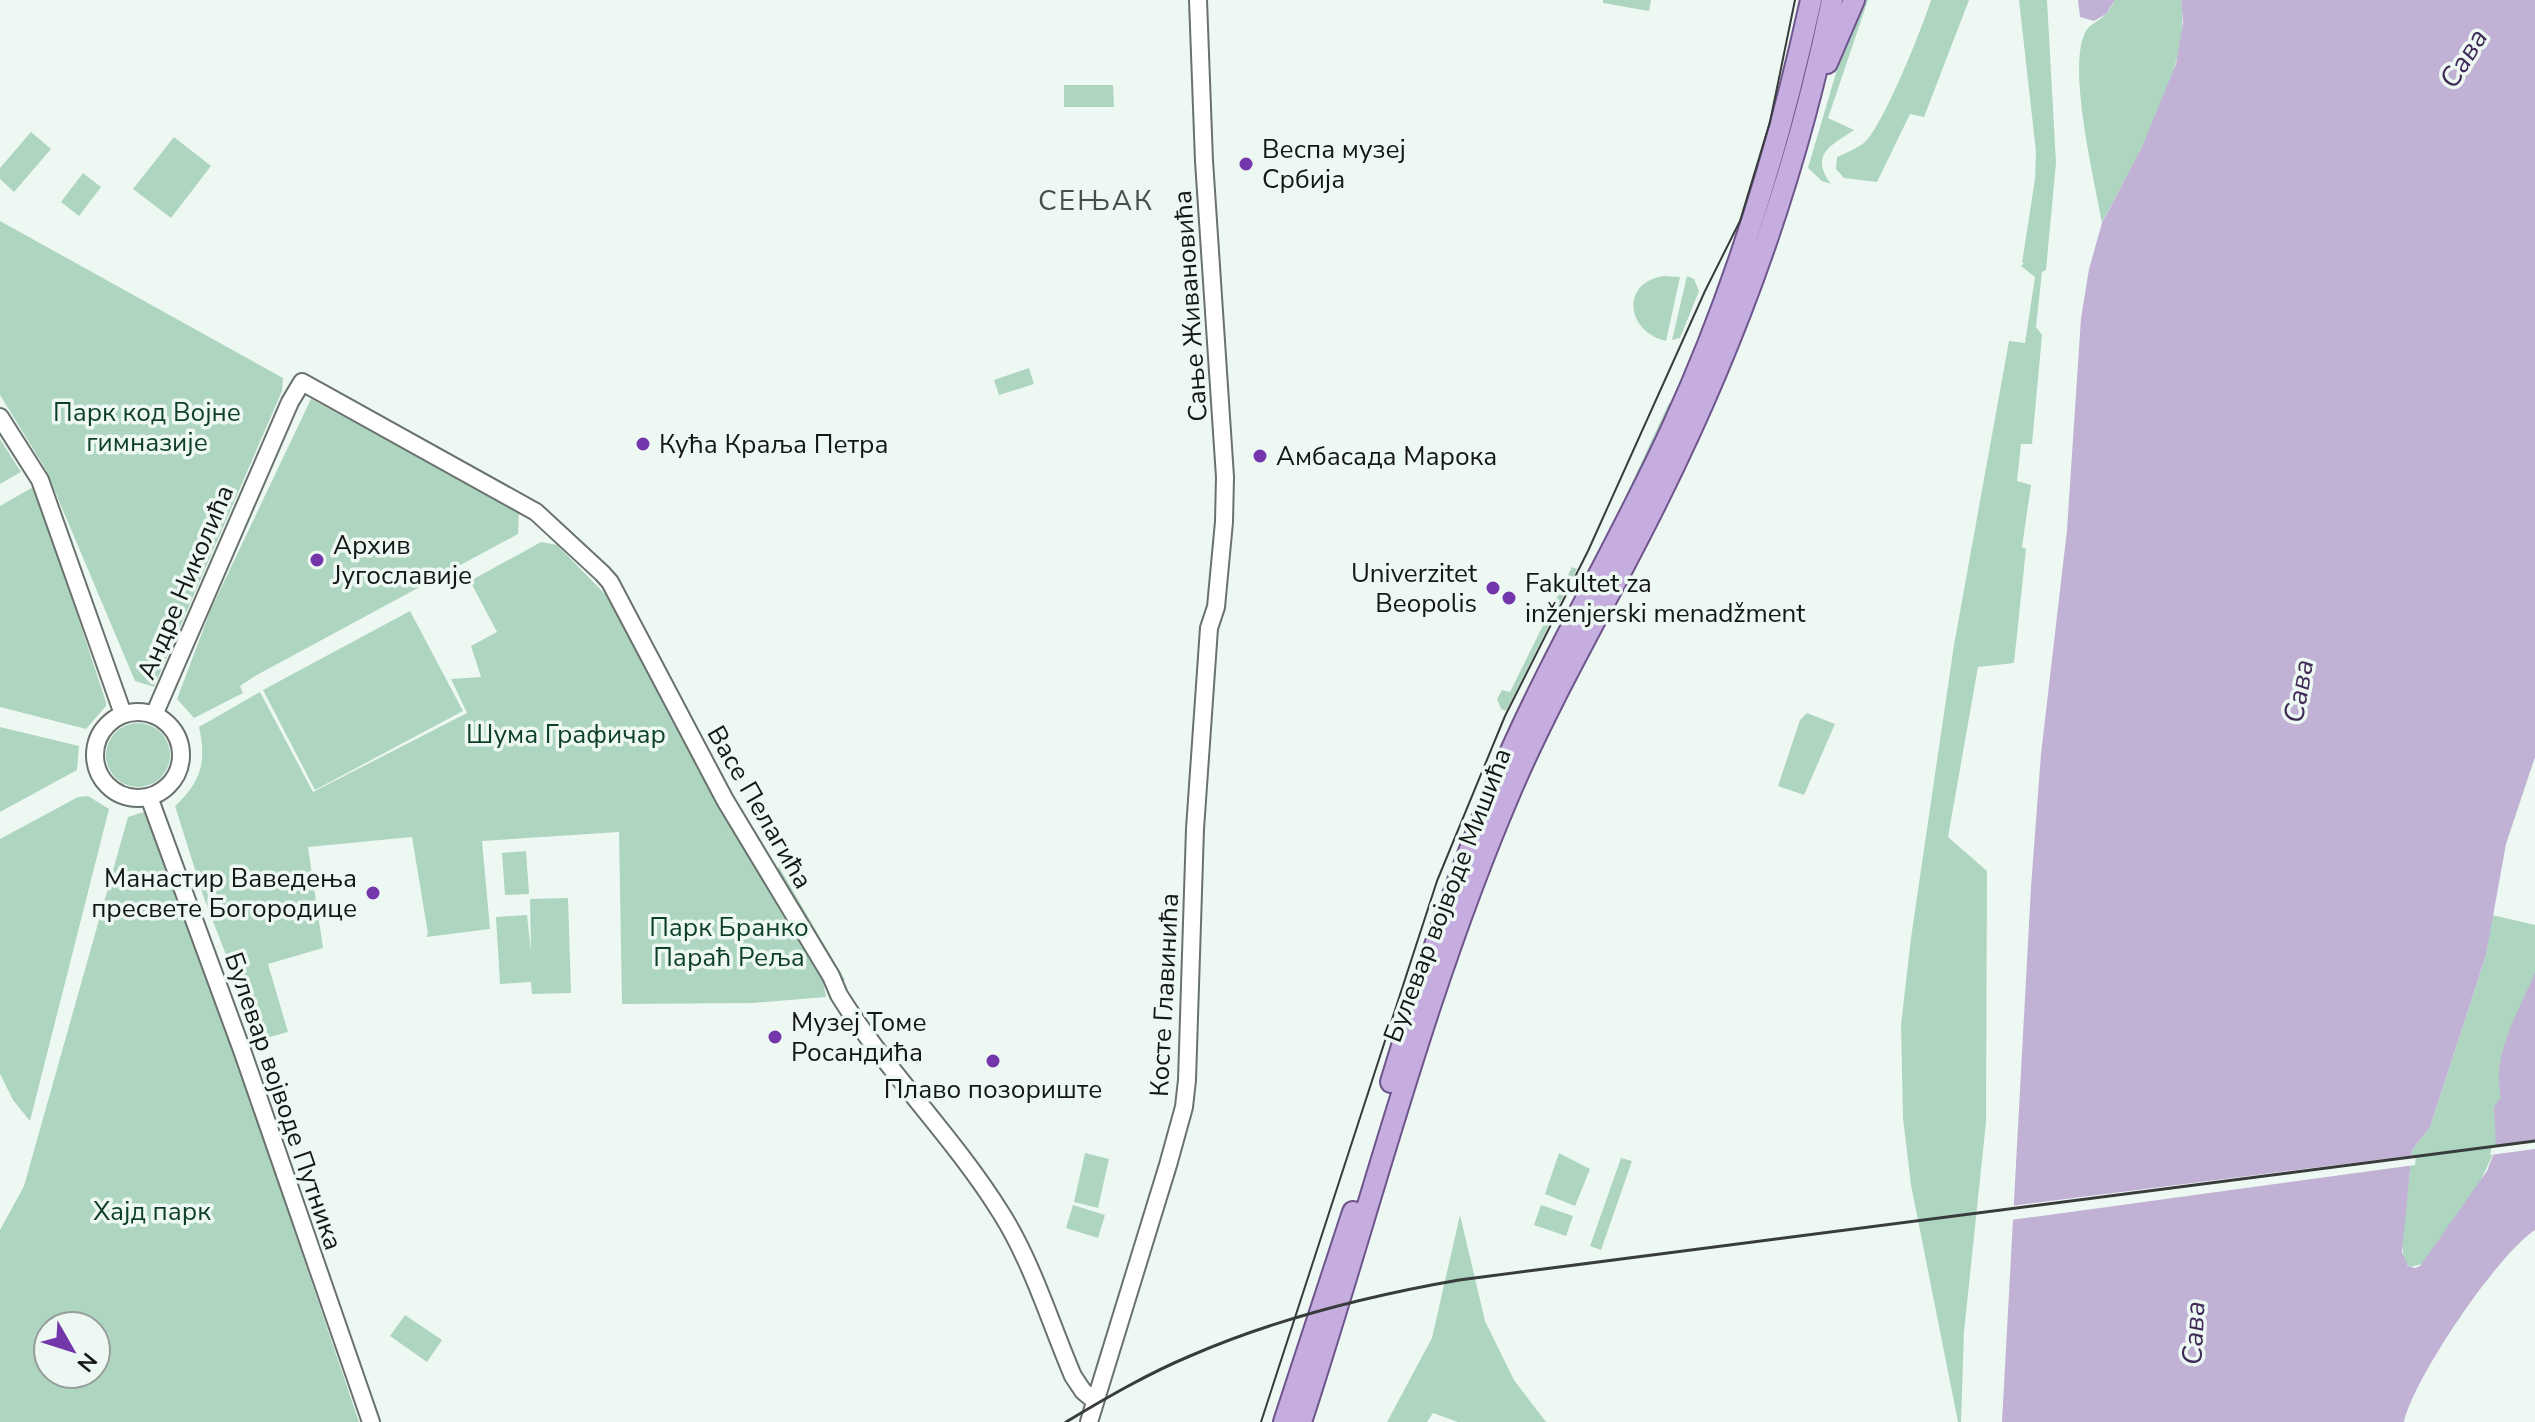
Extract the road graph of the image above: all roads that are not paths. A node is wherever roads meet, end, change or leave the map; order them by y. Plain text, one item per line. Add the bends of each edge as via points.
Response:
1 (1198, 0) edge
2 (1811, 0) edge
3 (1832, 0) edge
4 (1854, 0) edge
5 (1815, 84) junction
6 (302, 382) joint
7 (0, 417) edge
8 (1216, 607) joint
9 (123, 714) junction
10 (154, 715) junction
11 (149, 797) junction
12 (1095, 1401) junction
13 (371, 1422) edge
14 (1089, 1422) edge
15 (1284, 1422) edge
16 (1301, 1422) edge

1 - 8 street, Сање Живановића via 1224,435 1224,522
2 - 15 main road, Булевар војводе Мишића via 1770,171 1703,357 1523,725 1455,887
3 - 5 main road, Булевар војводе Мишића
4 - 5 main road
5 - 16 main road, Булевар војводе Мишића via 1780,208 1718,371 1521,768 1467,900
6 - 10 street, Андре Николића
6 - 12 street, Васе Пелагића via 536,512 610,582 725,800 839,995 1003,1215 1073,1376
7 - 9 street via 40,480
8 - 12 street, Косте Главинића via 1209,628 1195,829 1185,1101
9 - 10 street
9 - 11 street via 98,739 98,773 115,792
10 - 11 street via 173,731 181,759 172,782
11 - 13 street, Булевар војводе Путника
12 - 14 street, Косте Главинића

